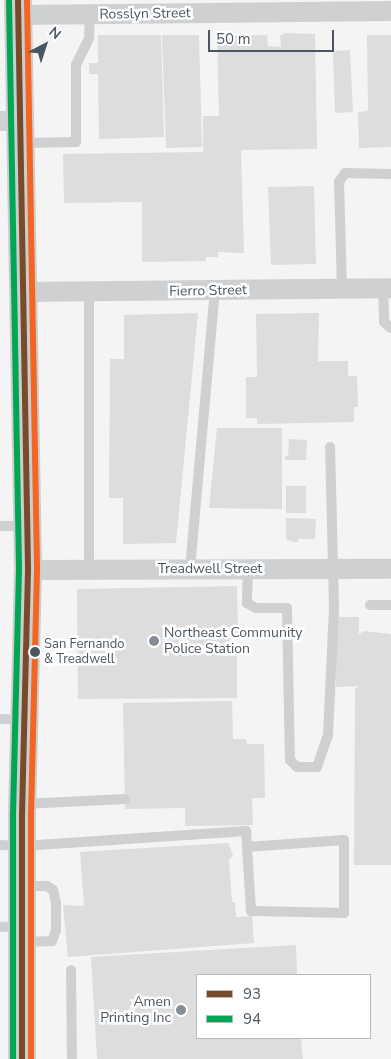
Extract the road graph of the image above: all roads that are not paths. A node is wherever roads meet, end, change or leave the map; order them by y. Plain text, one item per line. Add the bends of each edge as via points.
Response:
1 (369, 5) edge
2 (238, 6) edge
3 (18, 8) edge
4 (391, 11) edge
5 (90, 15) junction
6 (14, 129) edge
7 (391, 174) edge
8 (387, 288) edge
9 (342, 289) junction
10 (215, 290) junction
11 (25, 292) junction
12 (89, 292) junction
13 (391, 328) edge
14 (330, 448) dead end
15 (0, 526) edge
16 (28, 526) junction
17 (248, 569) junction
18 (336, 569) junction
19 (391, 569) edge
20 (28, 570) junction
21 (88, 570) junction
22 (190, 570) junction
23 (391, 605) edge
24 (370, 606) dead end
25 (12, 719) edge
26 (125, 799) dead end
27 (23, 804) junction
28 (11, 846) edge
29 (247, 847) junction
30 (15, 932) edge
31 (71, 970) dead end
32 (22, 1059) edge
33 (72, 1059) edge

1 - 2 street, Rosslyn Street
1 - 4 street, Rosslyn Street
2 - 5 street, Rosslyn Street
3 - 5 street, Rosslyn Street
3 - 6 main road
5 - 6 lane via 89,38 76,65 76,142
6 - 11 main road
7 - 9 lane via 345,173 339,182
8 - 9 street, Fierro Street
8 - 13 lane via 384,322
9 - 10 street, Fierro Street
10 - 12 street, Fierro Street
10 - 22 lane
11 - 12 street, Fierro Street
11 - 16 main road
12 - 21 lane
14 - 18 lane
15 - 16 lane
16 - 20 main road
17 - 18 street, Treadwell Street
17 - 18 lane via 247,603 256,608 286,608 290,760 297,767 308,769 321,762 328,735
17 - 22 street, Treadwell Street
18 - 19 street, Treadwell Street
20 - 21 street, Treadwell Street
20 - 25 main road
21 - 22 street, Treadwell Street
23 - 24 lane
25 - 27 main road
26 - 27 lane
27 - 28 main road
28 - 29 lane via 246,831
28 - 30 main road via 22,886
29 - 29 lane via 251,911 344,913 344,840
30 - 32 main road
31 - 33 lane

